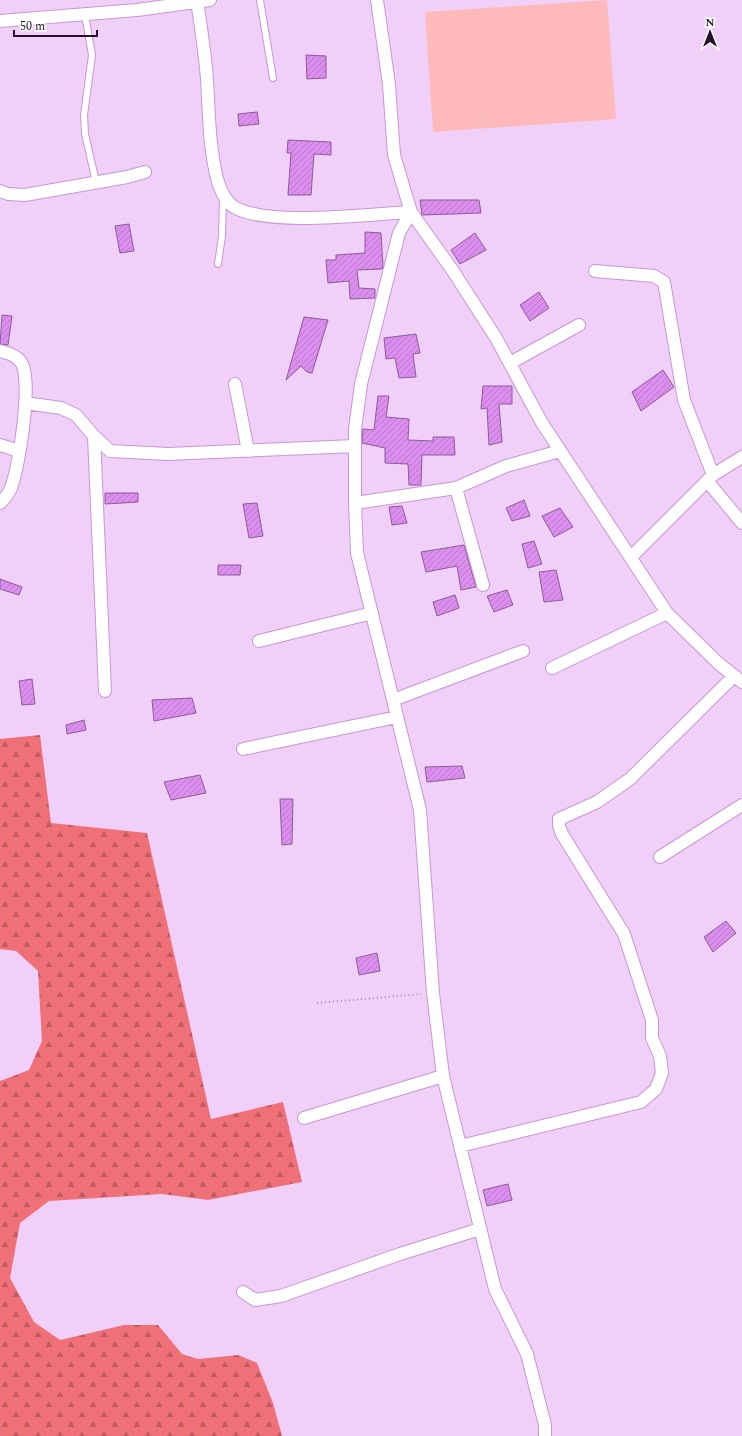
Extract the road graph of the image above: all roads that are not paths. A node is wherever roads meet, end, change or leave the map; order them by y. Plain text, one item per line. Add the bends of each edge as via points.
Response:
1 (210, 0) edge
2 (260, 0) edge
3 (377, 0) edge
4 (197, 1) junction
5 (137, 5) edge
6 (85, 14) junction
7 (0, 21) edge
8 (273, 78) dead end
9 (145, 172) dead end
10 (96, 182) junction
11 (0, 191) edge
12 (223, 195) junction
13 (411, 212) junction
14 (218, 264) dead end
15 (595, 271) dead end
16 (579, 325) dead end
17 (0, 351) edge
18 (510, 363) junction
19 (235, 384) dead end
20 (25, 403) junction
21 (94, 436) junction
22 (0, 445) edge
23 (355, 446) junction
24 (248, 450) junction
25 (19, 451) junction
26 (560, 451) junction
27 (742, 457) edge
28 (710, 479) junction
29 (456, 488) junction
30 (0, 503) edge
31 (355, 503) junction
32 (742, 523) edge
33 (631, 557) junction
34 (483, 585) dead end
35 (372, 613) junction
36 (667, 613) junction
37 (259, 641) dead end
38 (523, 651) dead end
39 (552, 668) dead end
40 (738, 679) edge
41 (104, 691) dead end
42 (393, 700) junction
43 (397, 717) junction
44 (243, 749) dead end
45 (742, 805) edge
46 (660, 858) dead end
47 (443, 1076) junction
48 (304, 1118) dead end
49 (460, 1146) junction
50 (480, 1229) junction
51 (243, 1292) dead end
52 (545, 1436) edge

1 - 4 street
2 - 8 lane
3 - 13 street via 389,84 394,155
4 - 5 street
4 - 12 street via 211,143
5 - 6 street
6 - 7 street
6 - 10 lane via 92,55 84,115 85,134
9 - 10 street
10 - 11 street via 25,195
12 - 13 street via 233,206 253,215 294,218
12 - 14 lane
13 - 18 street via 453,271
13 - 23 street via 399,233 361,384
15 - 28 street via 654,276 664,282 684,400
16 - 18 street
17 - 20 street via 14,355 21,361 26,382
18 - 26 street
19 - 24 street
20 - 21 street via 61,408 76,415
20 - 25 street
21 - 24 street via 110,450 168,454
21 - 41 street
22 - 25 street
23 - 24 street
23 - 31 street
25 - 30 street via 11,490
26 - 29 street via 506,466
26 - 33 street
27 - 28 street
28 - 32 street
28 - 33 street
29 - 31 street
29 - 34 street
31 - 35 street via 357,552
33 - 36 street
35 - 37 street
35 - 42 street
36 - 39 street
36 - 40 street
38 - 42 street
40 - 49 street via 630,779 597,802 560,819 562,834 618,922 630,949 652,1020 652,1038 660,1056 662,1073 656,1089 641,1102
42 - 43 street
43 - 44 street
43 - 47 street via 420,810 433,992
45 - 46 street
47 - 48 street
47 - 49 street
49 - 50 street
50 - 51 street via 281,1296 254,1300
50 - 52 street via 495,1289 527,1354 545,1425

